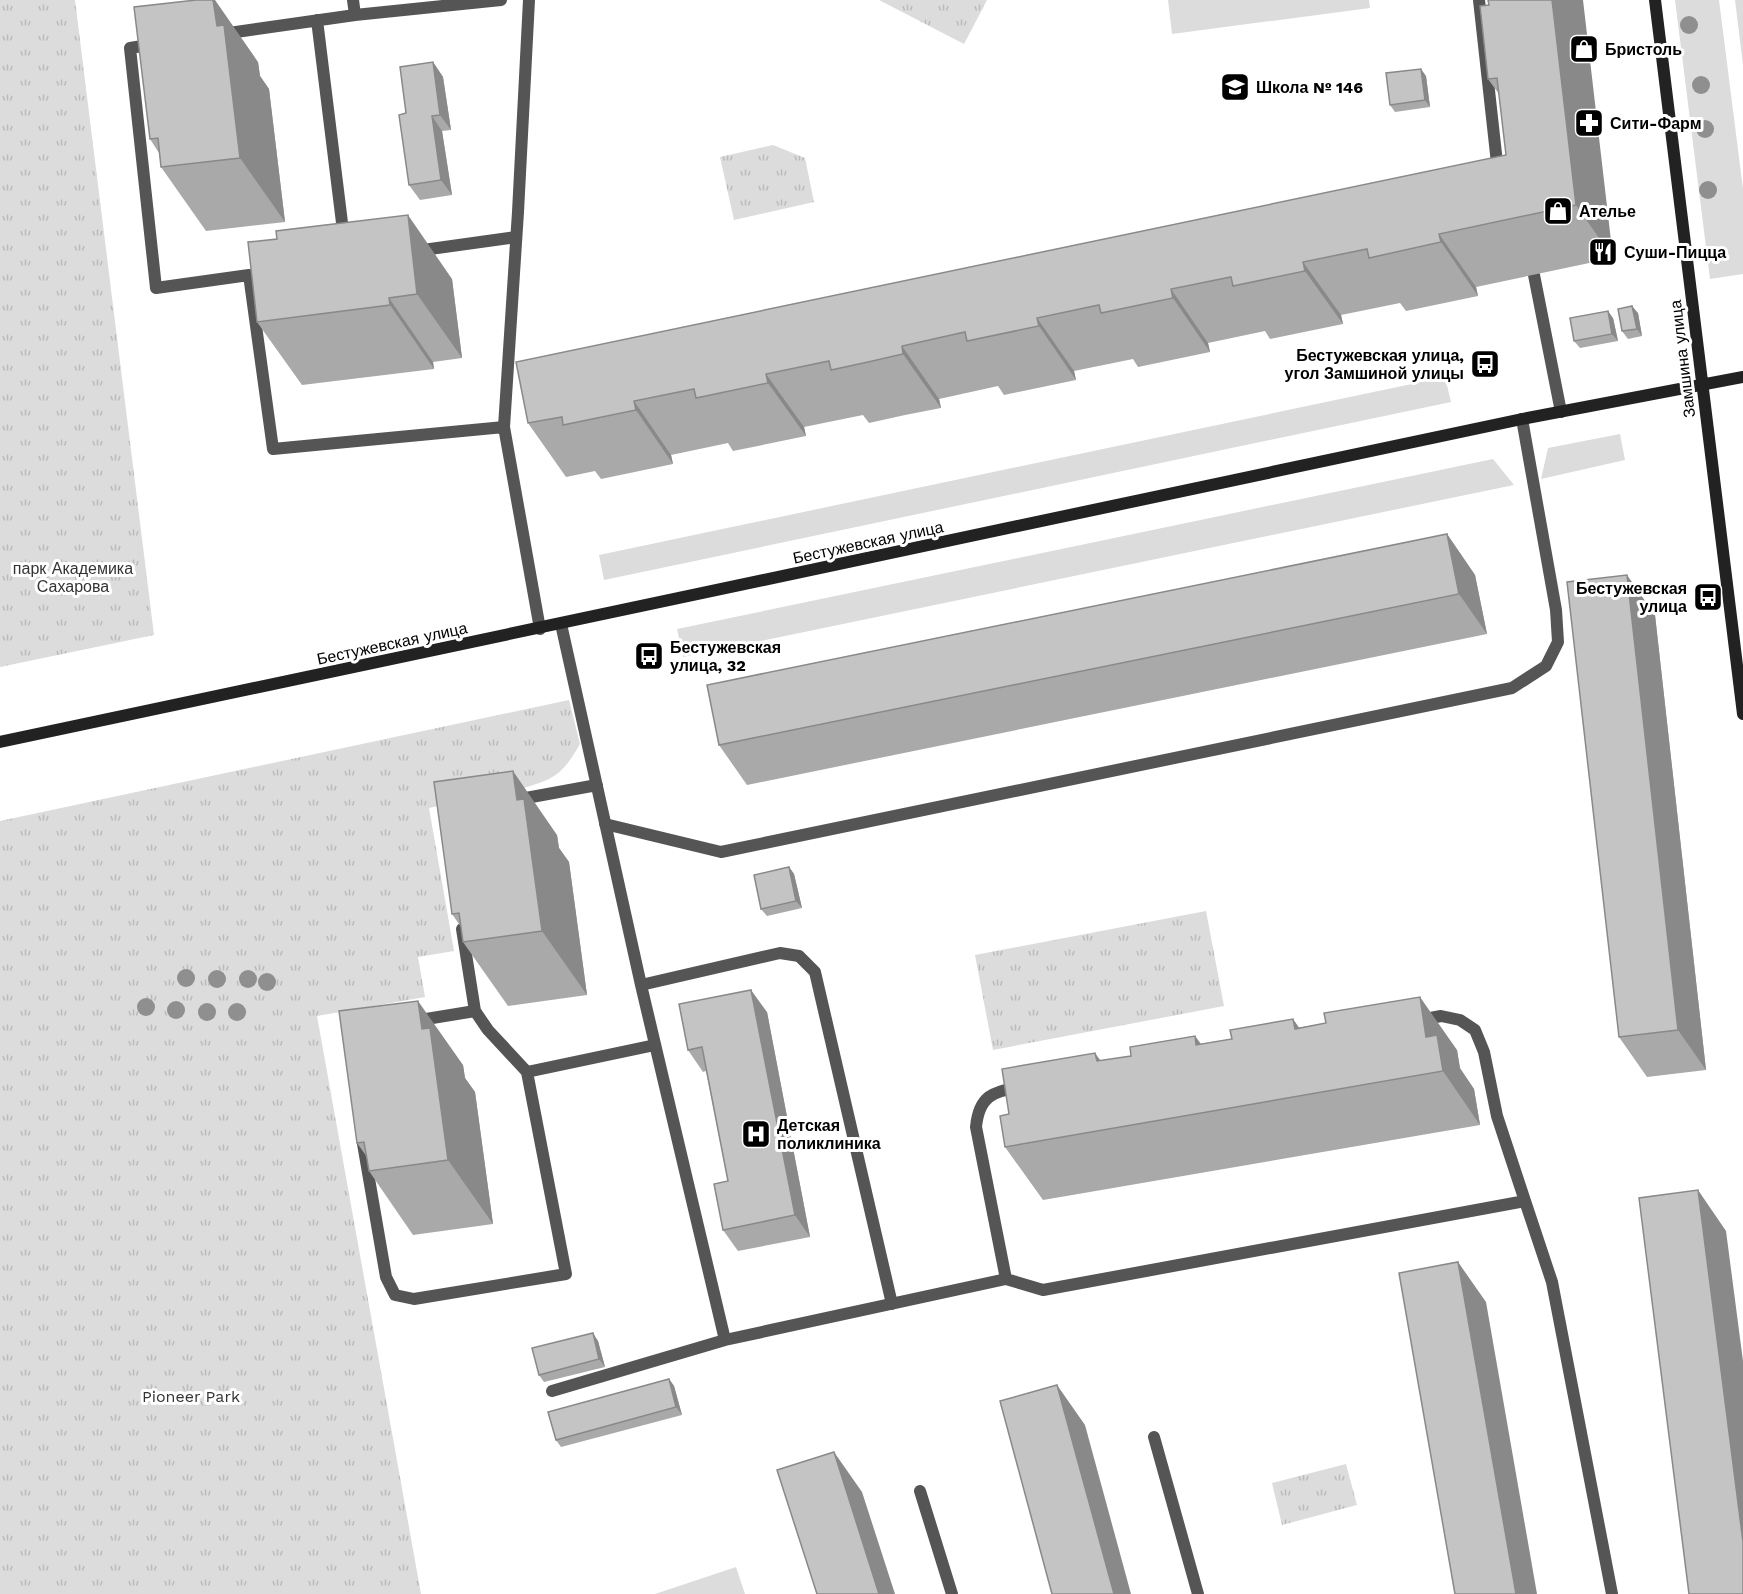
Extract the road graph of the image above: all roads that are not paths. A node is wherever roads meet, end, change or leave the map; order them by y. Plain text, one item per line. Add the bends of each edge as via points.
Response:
1 (353, 0) edge
2 (501, 0) edge
3 (529, 0) edge
4 (1479, 0) edge
5 (1655, 0) edge
6 (355, 15) junction
7 (317, 20) junction
8 (212, 36) edge
9 (165, 42) edge
10 (1500, 185) edge
11 (516, 237) junction
12 (345, 249) edge
13 (403, 252) edge
14 (1534, 275) dead end
15 (1743, 377) edge
16 (1702, 384) junction
17 (1561, 412) junction
18 (1522, 420) junction
19 (504, 427) junction
20 (561, 624) junction
21 (540, 629) junction
22 (1743, 714) edge
23 (0, 742) edge
24 (597, 785) junction
25 (498, 803) edge
26 (605, 824) junction
27 (460, 921) edge
28 (641, 985) junction
29 (475, 1011) junction
30 (1407, 1022) edge
31 (397, 1023) edge
32 (655, 1046) junction
33 (526, 1072) junction
34 (1028, 1085) edge
35 (359, 1124) edge
36 (1525, 1201) junction
37 (1006, 1279) junction
38 (892, 1304) junction
39 (725, 1340) junction
40 (552, 1391) dead end
41 (1154, 1437) dead end
42 (920, 1491) dead end
43 (952, 1594) edge
44 (1198, 1594) edge
45 (1612, 1594) edge

1 - 6 lane
2 - 6 lane
3 - 11 lane
4 - 10 lane
5 - 16 street, Замшина улица
6 - 7 lane
7 - 8 lane
7 - 12 lane
9 - 19 lane via 130,48 156,288 255,274 273,449
11 - 13 lane
11 - 19 lane via 512,385
14 - 17 lane
15 - 16 street, Бестужевская улица
16 - 17 street, Бестужевская улица
16 - 22 street, Замшина улица
17 - 18 street, Бестужевская улица
18 - 20 street, Бестужевская улица
18 - 26 lane via 1556,610 1558,642 1546,666 1512,688 721,852
19 - 21 lane
20 - 21 street, Бестужевская улица
20 - 24 lane
21 - 23 street, Бестужевская улица
24 - 25 lane
24 - 26 lane
26 - 28 lane
27 - 29 lane
28 - 32 lane
28 - 38 lane via 780,953 799,956 815,972
29 - 31 lane
29 - 33 lane
30 - 36 lane via 1441,1016 1460,1020 1475,1030 1484,1052 1497,1116
32 - 33 lane
32 - 39 lane
33 - 35 lane via 566,1274 414,1299 395,1295 386,1277
34 - 37 lane via 989,1096 978,1111 976,1127
36 - 37 lane via 1043,1290
36 - 45 lane via 1552,1282
37 - 38 lane
38 - 39 lane
39 - 40 lane
41 - 44 lane
42 - 43 lane

